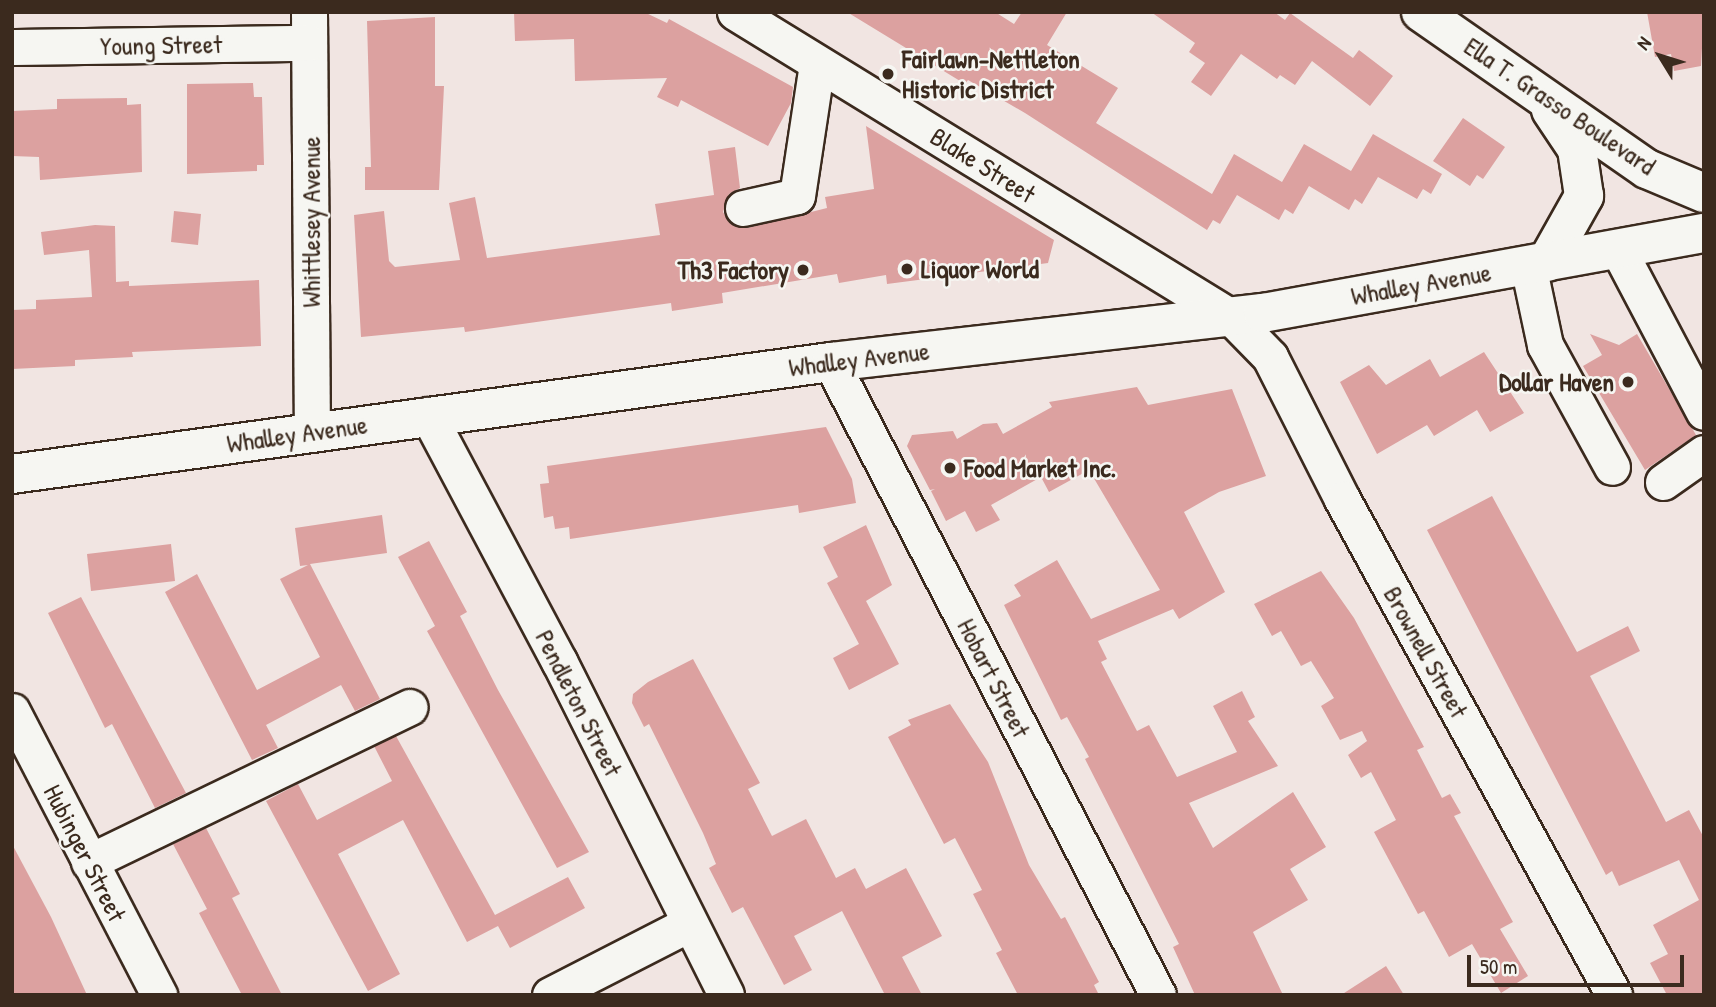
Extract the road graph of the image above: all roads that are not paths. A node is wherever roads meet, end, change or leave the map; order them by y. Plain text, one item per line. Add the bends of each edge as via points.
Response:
1 (735, 12) edge
2 (1421, 12) edge
3 (309, 27) edge
4 (12, 47) edge
5 (817, 63) junction
6 (1542, 96) junction
7 (1704, 192) edge
8 (743, 208) dead end
9 (1704, 233) edge
10 (1618, 249) junction
11 (1537, 264) junction
12 (1231, 317) junction
13 (831, 362) junction
14 (1704, 412) edge
15 (428, 415) junction
16 (312, 433) junction
17 (1704, 453) edge
18 (1612, 467) dead end
19 (12, 474) edge
20 (1663, 482) dead end
21 (409, 708) dead end
22 (12, 711) edge
23 (89, 862) junction
24 (689, 924) junction
25 (159, 995) edge
26 (550, 995) edge
27 (726, 995) edge
28 (1158, 995) edge
29 (1614, 995) edge

1 - 5 street, Blake Street
2 - 6 main road, Ella T. Grasso Boulevard
3 - 4 street, Young Street
3 - 16 street, Whittlesey Avenue
5 - 8 street via 797,196
5 - 12 street, Blake Street
6 - 7 main road, Ella T. Grasso Boulevard via 1647,169
6 - 11 main road via 1577,149 1584,195
9 - 10 main road, Whalley Avenue
10 - 11 main road, Whalley Avenue
10 - 14 street
11 - 12 main road, Whalley Avenue
11 - 18 street via 1545,345
12 - 13 main road, Whalley Avenue
12 - 29 street, Brownell Street via 1270,357 1342,499
13 - 15 main road, Whalley Avenue
13 - 28 street, Hobart Street
15 - 16 main road, Whalley Avenue
15 - 24 street, Pendleton Street via 559,661
16 - 19 main road, Whalley Avenue
17 - 20 street
21 - 23 street
22 - 23 street, Hubinger Street
23 - 25 street, Hubinger Street
24 - 26 street
24 - 27 street, Pendleton Street

